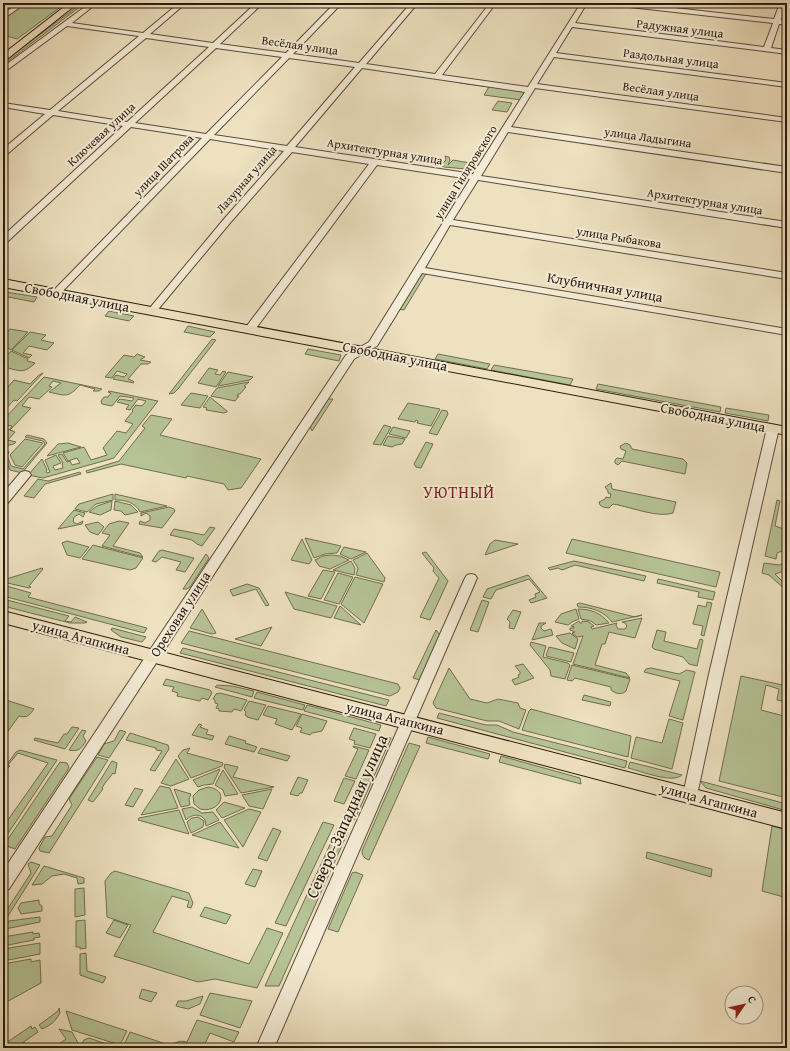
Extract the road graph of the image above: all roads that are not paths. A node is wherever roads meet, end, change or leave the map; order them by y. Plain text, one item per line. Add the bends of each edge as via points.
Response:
1 (70, 3) edge
2 (74, 3) edge
3 (94, 3) edge
4 (183, 3) edge
5 (260, 3) edge
6 (339, 3) edge
7 (415, 3) edge
8 (493, 3) edge
9 (584, 3) edge
10 (612, 3) edge
11 (783, 3) edge
12 (20, 4) edge
13 (630, 4) edge
14 (3, 17) edge
15 (777, 22) junction
16 (787, 23) edge
17 (66, 24) junction
18 (570, 25) junction
19 (144, 35) junction
20 (214, 45) junction
21 (767, 50) junction
22 (787, 52) edge
23 (4, 54) edge
24 (287, 55) junction
25 (552, 55) junction
26 (361, 65) junction
27 (3, 71) edge
28 (437, 76) junction
29 (787, 85) edge
30 (531, 88) junction
31 (3, 105) edge
32 (52, 112) junction
33 (787, 120) edge
34 (129, 124) junction
35 (506, 129) junction
36 (208, 136) junction
37 (290, 149) junction
38 (3, 153) edge
39 (375, 162) junction
40 (787, 170) edge
41 (476, 177) junction
42 (447, 222) junction
43 (787, 225) edge
44 (3, 241) edge
45 (419, 270) junction
46 (787, 276) edge
47 (3, 283) edge
48 (56, 293) junction
49 (152, 311) junction
50 (250, 329) junction
51 (787, 332) edge
52 (362, 350) junction
53 (773, 428) junction
54 (787, 431) edge
55 (25, 475) dead end
56 (3, 501) edge
57 (471, 578) dead end
58 (3, 617) edge
59 (154, 656) junction
60 (409, 722) junction
61 (690, 795) junction
62 (787, 821) edge
63 (3, 884) edge
64 (265, 1048) edge

1 - 23 main road
2 - 23 main road
3 - 17 street
4 - 19 street
5 - 20 street, Ключевая улица
6 - 24 street, улица Шатрова
7 - 26 street, Лазурная улица
8 - 28 street
9 - 18 street, улица Гиляровского
10 - 13 street
11 - 15 street
12 - 14 street
13 - 15 street
15 - 16 street
15 - 21 street
17 - 19 street, Весёлая улица
17 - 27 street
18 - 21 street, Радужная улица
18 - 25 street, улица Гиляровского
19 - 20 street, Весёлая улица
19 - 32 street
20 - 24 street, Весёлая улица
20 - 34 street, Ключевая улица
21 - 22 street, Радужная улица
24 - 26 street, Весёлая улица
24 - 36 street, улица Шатрова
25 - 29 street, Раздольная улица
25 - 30 street, улица Гиляровского
26 - 28 street, Весёлая улица
26 - 37 street, Лазурная улица
28 - 30 street, Весёлая улица
30 - 33 street, Весёлая улица
30 - 35 street, улица Гиляровского
31 - 32 street, Архитектурная улица
32 - 34 street, Архитектурная улица
32 - 38 street
34 - 36 street, Архитектурная улица
34 - 44 street, Ключевая улица
35 - 40 street, улица Ладыгина
35 - 41 street, улица Гиляровского
36 - 37 street, Архитектурная улица
36 - 48 street, улица Шатрова
37 - 39 street, Архитектурная улица
37 - 49 street, Лазурная улица via 226,221
39 - 41 street, Архитектурная улица
39 - 50 street
41 - 42 street, улица Гиляровского
41 - 43 street, Архитектурная улица
42 - 45 street, улица Гиляровского
42 - 46 street, улица Рыбакова
45 - 51 street, Клубничная улица
45 - 52 street, улица Гиляровского via 373,344
47 - 48 main road, Свободная улица
48 - 49 main road, Свободная улица
49 - 50 main road, Свободная улица
50 - 52 main road, Свободная улица
52 - 53 main road, Свободная улица
52 - 59 street, Ореховая улица via 350,357
53 - 54 main road, Свободная улица
53 - 61 street
55 - 56 street
57 - 60 street, Северо-Западная улица
58 - 59 main road, улица Агапкина
59 - 60 main road, улица Агапкина
59 - 63 street, Ореховая улица
60 - 61 main road, улица Агапкина
60 - 64 street, Северо-Западная улица
61 - 62 main road, улица Агапкина

